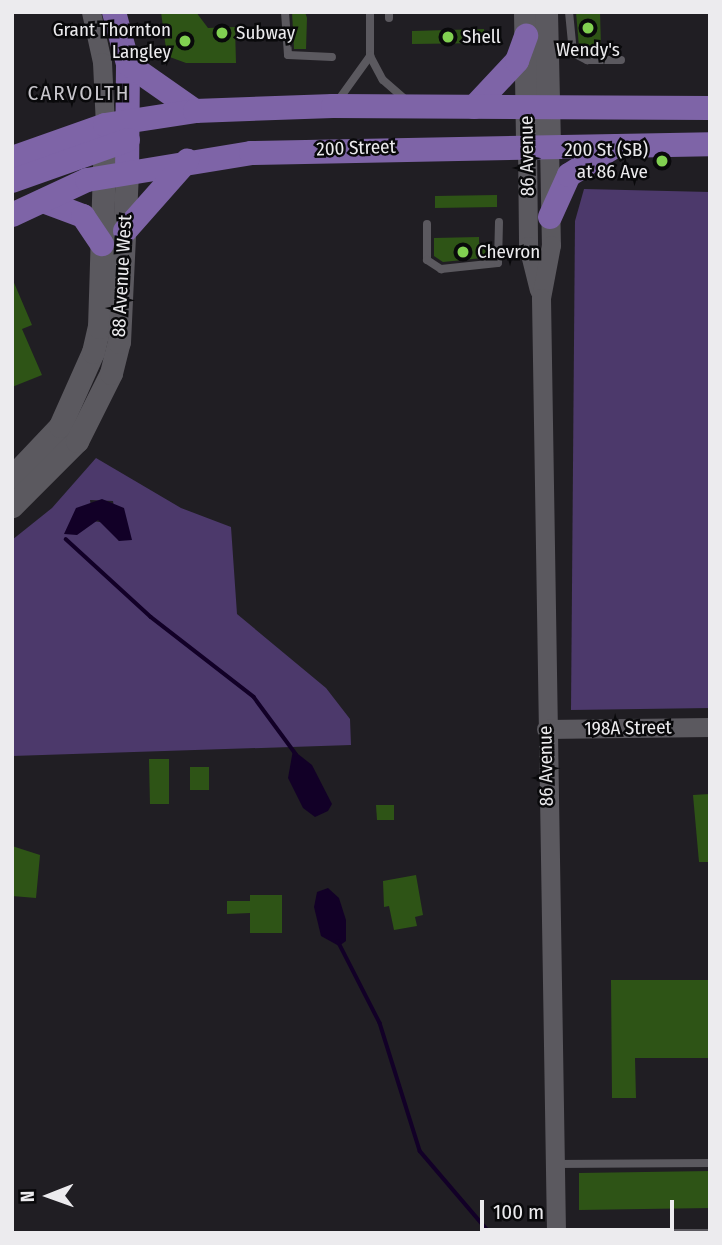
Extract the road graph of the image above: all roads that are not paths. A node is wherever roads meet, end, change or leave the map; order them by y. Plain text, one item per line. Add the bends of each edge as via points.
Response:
1 (91, 12) edge
2 (114, 12) edge
3 (285, 12) edge
4 (370, 12) edge
5 (546, 12) edge
6 (569, 12) edge
7 (525, 24) edge
8 (370, 56) junction
9 (332, 57) dead end
10 (621, 60) dead end
11 (128, 64) junction
12 (333, 106) junction
13 (413, 107) junction
14 (474, 107) junction
15 (538, 107) junction
16 (710, 108) edge
17 (195, 111) junction
18 (117, 133) junction
19 (538, 144) junction
20 (621, 144) junction
21 (710, 144) edge
22 (12, 158) edge
23 (187, 161) junction
24 (116, 172) junction
25 (12, 181) edge
26 (43, 201) junction
27 (12, 215) edge
28 (550, 217) junction
29 (499, 222) dead end
30 (427, 224) dead end
31 (125, 231) junction
32 (102, 244) junction
33 (541, 298) junction
34 (12, 477) edge
35 (12, 506) edge
36 (710, 727) edge
37 (546, 729) junction
38 (710, 1163) edge
39 (554, 1164) junction
40 (556, 1233) edge
41 (710, 1233) edge

1 - 18 street, 88 Avenue West
2 - 11 main road, 88 Avenue West
3 - 9 lane via 288,55
4 - 8 lane
5 - 15 main road, 86 Avenue
6 - 10 lane via 573,53 587,60
7 - 14 main road via 517,61
7 - 15 main road, 86 Avenue
8 - 12 lane
8 - 13 lane via 383,80
11 - 17 main road
11 - 18 main road, 88 Avenue West
12 - 13 main road, 200 Street
12 - 17 main road, 200 Street
13 - 14 main road, 200 Street
14 - 15 main road, 200 Street
15 - 16 main road, 200 Street
15 - 19 main road, 86 Avenue
17 - 18 main road, 200 Street
18 - 22 main road, 200 Street
18 - 24 main road, 88 Avenue West
18 - 25 main road
19 - 20 main road, 200 Street
19 - 23 main road, 200 Street via 362,147
19 - 28 street, 86 Avenue
19 - 33 street, 86 Avenue via 528,246
20 - 21 main road, 200 Street
20 - 28 main road via 588,159 569,175
23 - 24 main road, 200 Street
23 - 31 main road
24 - 26 main road, 200 Street
24 - 31 main road, 88 Avenue West
24 - 32 main road, 88 Avenue West
26 - 27 main road, 200 Street
26 - 32 main road via 83,216
28 - 33 street, 86 Avenue
29 - 30 lane via 498,263 442,270 428,260
31 - 35 main road, 88 Avenue West via 119,342 100,403 55,468
32 - 34 main road, 88 Avenue West via 99,327 84,377 60,426
33 - 37 street, 86 Avenue
36 - 37 street, 198A Street
37 - 39 street, 86 Avenue
38 - 39 lane
39 - 40 street, 86 Avenue
40 - 41 lane

